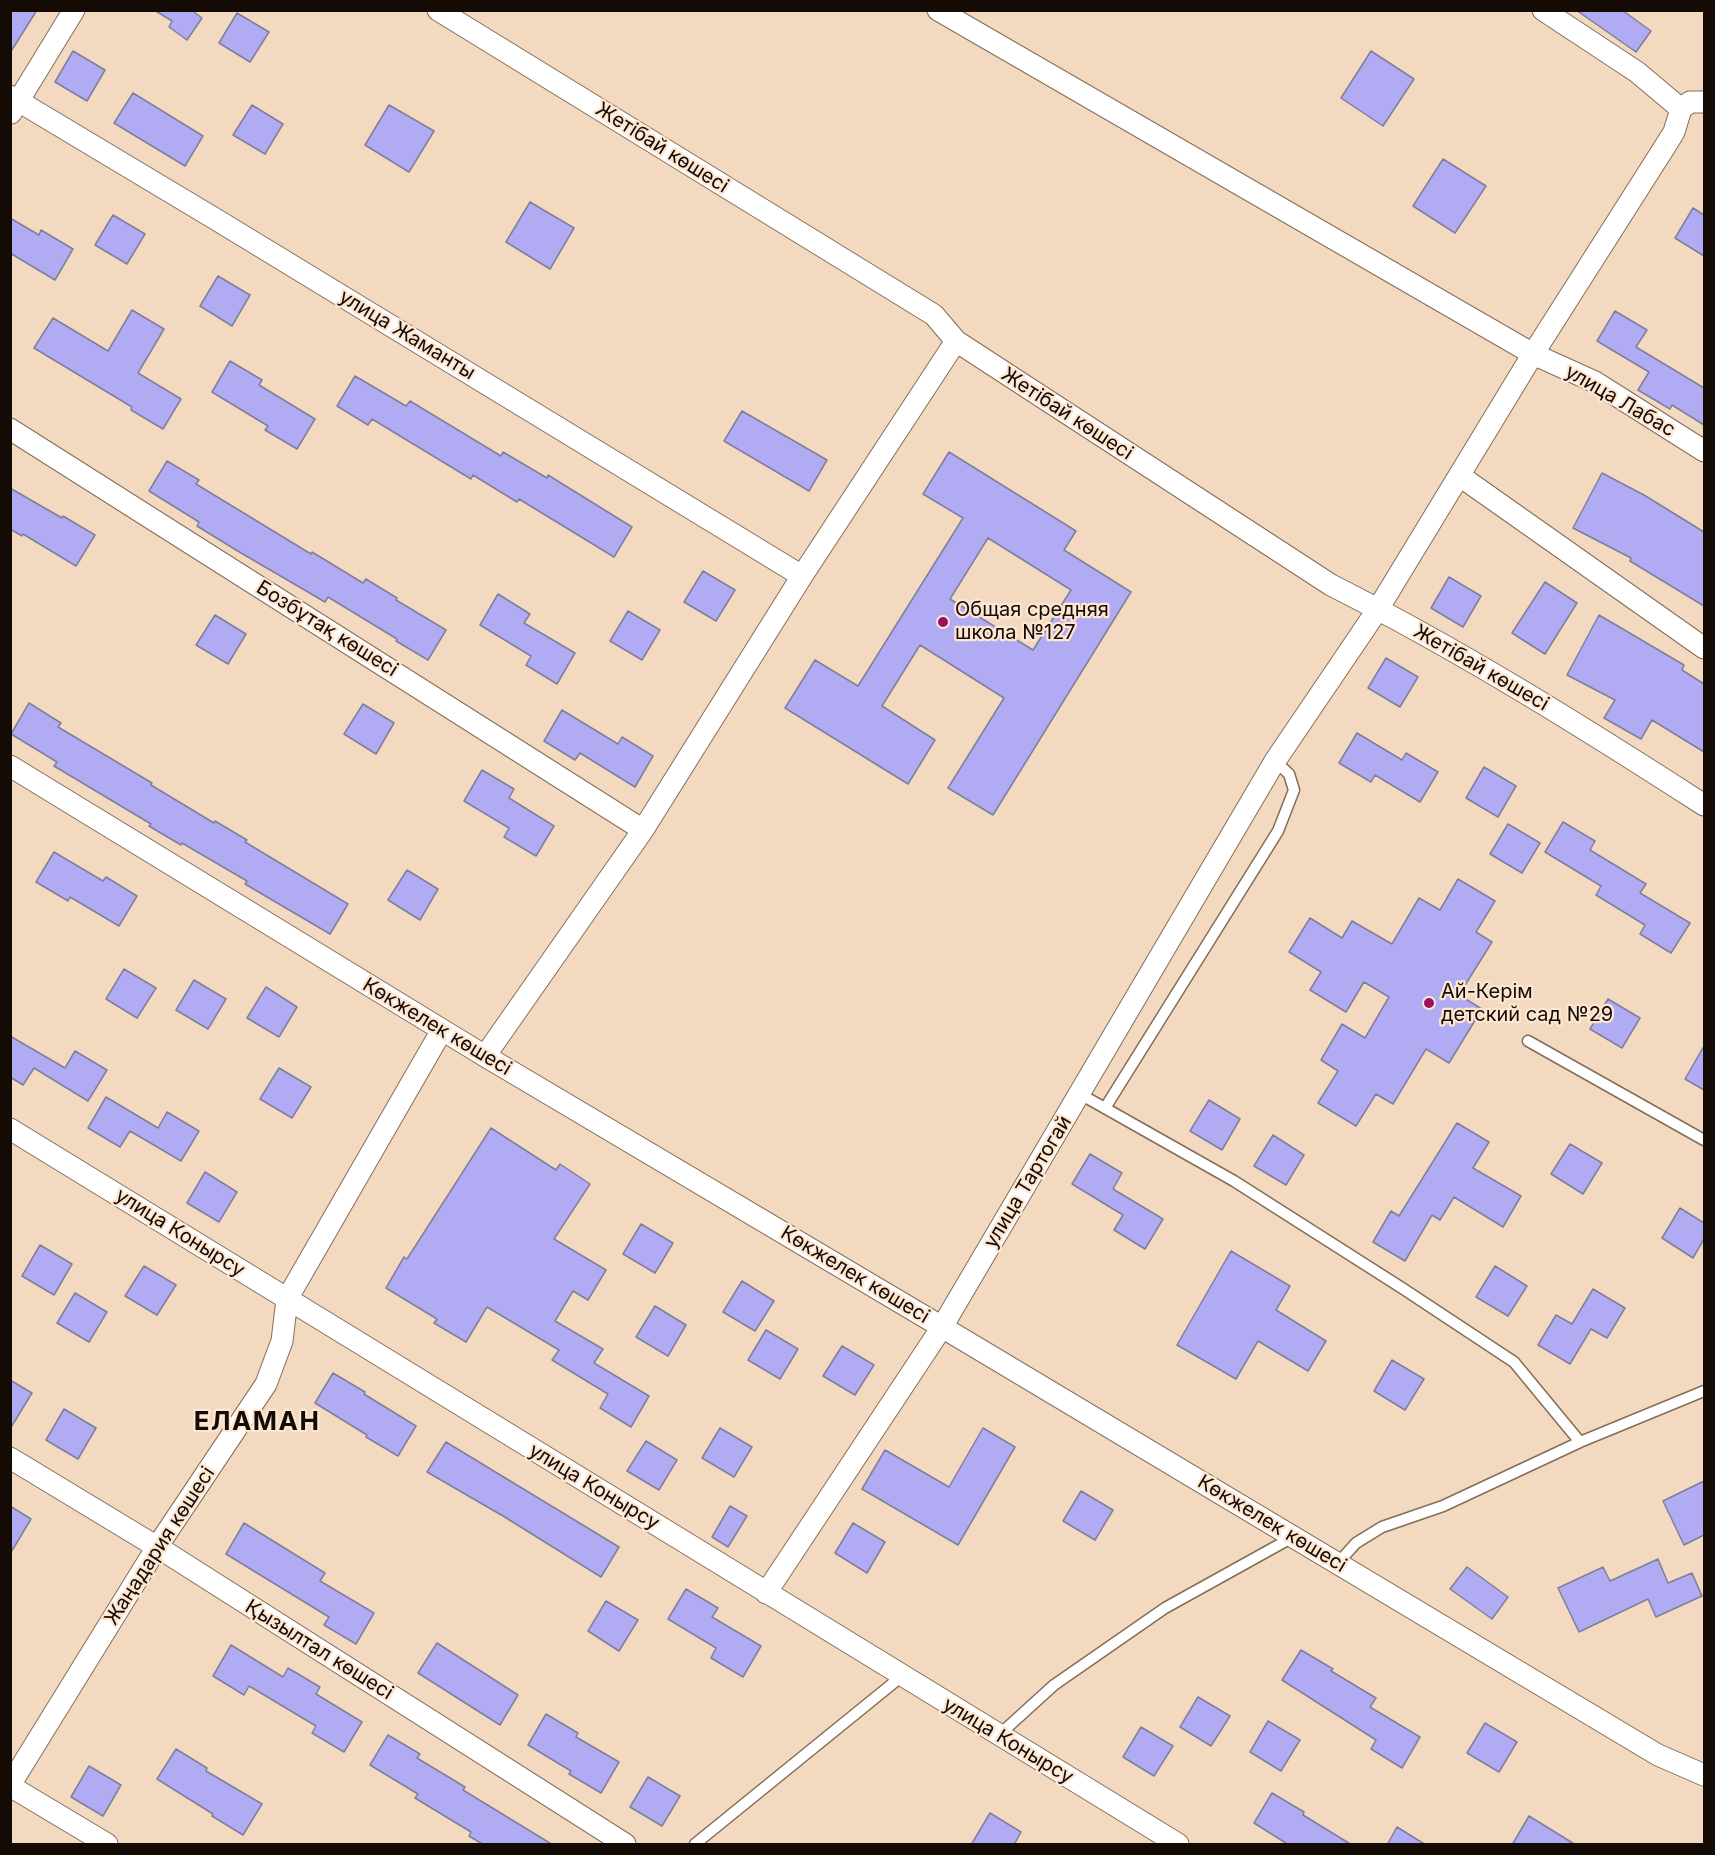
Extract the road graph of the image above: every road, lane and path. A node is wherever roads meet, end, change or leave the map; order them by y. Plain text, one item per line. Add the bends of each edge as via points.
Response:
1 (74, 10) edge
2 (438, 10) edge
3 (938, 10) edge
4 (1543, 10) edge
5 (1704, 102) edge
6 (13, 103) edge
7 (1681, 109) junction
8 (956, 341) junction
9 (1533, 354) junction
10 (10, 429) edge
11 (1704, 451) edge
12 (1460, 476) junction
13 (802, 576) junction
14 (1378, 609) junction
15 (1704, 648) edge
16 (1275, 761) junction
17 (10, 766) edge
18 (1704, 805) edge
19 (643, 830) junction
20 (442, 1030) junction
21 (1528, 1041) dead end
22 (485, 1056) junction
23 (1080, 1094) junction
24 (1105, 1108) junction
25 (10, 1130) edge
26 (1704, 1140) edge
27 (287, 1299) junction
28 (942, 1327) junction
29 (1704, 1391) edge
30 (1580, 1442) junction
31 (10, 1458) edge
32 (1293, 1537) junction
33 (157, 1547) junction
34 (1338, 1563) junction
35 (766, 1593) junction
36 (902, 1676) junction
37 (999, 1735) junction
38 (1704, 1775) edge
39 (10, 1786) edge
40 (107, 1845) edge
41 (625, 1845) edge
42 (695, 1845) edge
43 (1178, 1845) edge

1 - 6 street
2 - 8 street, Жетібай көшесі via 934,315
3 - 9 street, улица Лабас
4 - 7 street via 1636,72
5 - 7 street via 1690,102
6 - 13 street, улица Жаманты via 217,220
7 - 9 street, улица Тартогай via 1674,132
8 - 13 street
8 - 14 street, Жетібай көшесі via 1330,585
9 - 11 street, улица Лабас via 1595,382
9 - 12 street, улица Тартогай
10 - 19 street, Бозбұтақ көшесі
12 - 14 street, улица Тартогай
12 - 15 street
13 - 19 street
14 - 16 street, улица Тартогай
14 - 18 street, Жетібай көшесі via 1579,724
16 - 23 street, улица Тартогай
16 - 24 lane via 1290,774 1294,790 1278,831
17 - 20 street, Көкжелек көшесі
19 - 22 street
20 - 22 street, Көкжелек көшесі
20 - 27 street
21 - 26 lane
22 - 28 street, Көкжелек көшесі
23 - 24 lane
23 - 28 street, улица Тартогай
24 - 30 lane via 1234,1181 1514,1362
25 - 27 street, улица Конырсу
27 - 33 street, Жаңадария көшесі via 282,1341 266,1384
27 - 35 street, улица Конырсу
28 - 32 street, Көкжелек көшесі
28 - 35 street, улица Тартогай
29 - 30 lane
30 - 34 lane via 1443,1506 1382,1527 1356,1543
31 - 33 street, Қызылтал көшесі
32 - 34 street, Көкжелек көшесі
32 - 37 lane via 1165,1608 1054,1685
33 - 39 street, Жаңадария көшесі
33 - 41 street, Қызылтал көшесі
34 - 38 street, Көкжелек көшесі via 1658,1755
35 - 36 street, улица Конырсу
36 - 37 street, улица Конырсу
36 - 42 lane
37 - 43 street, улица Конырсу
39 - 40 street

